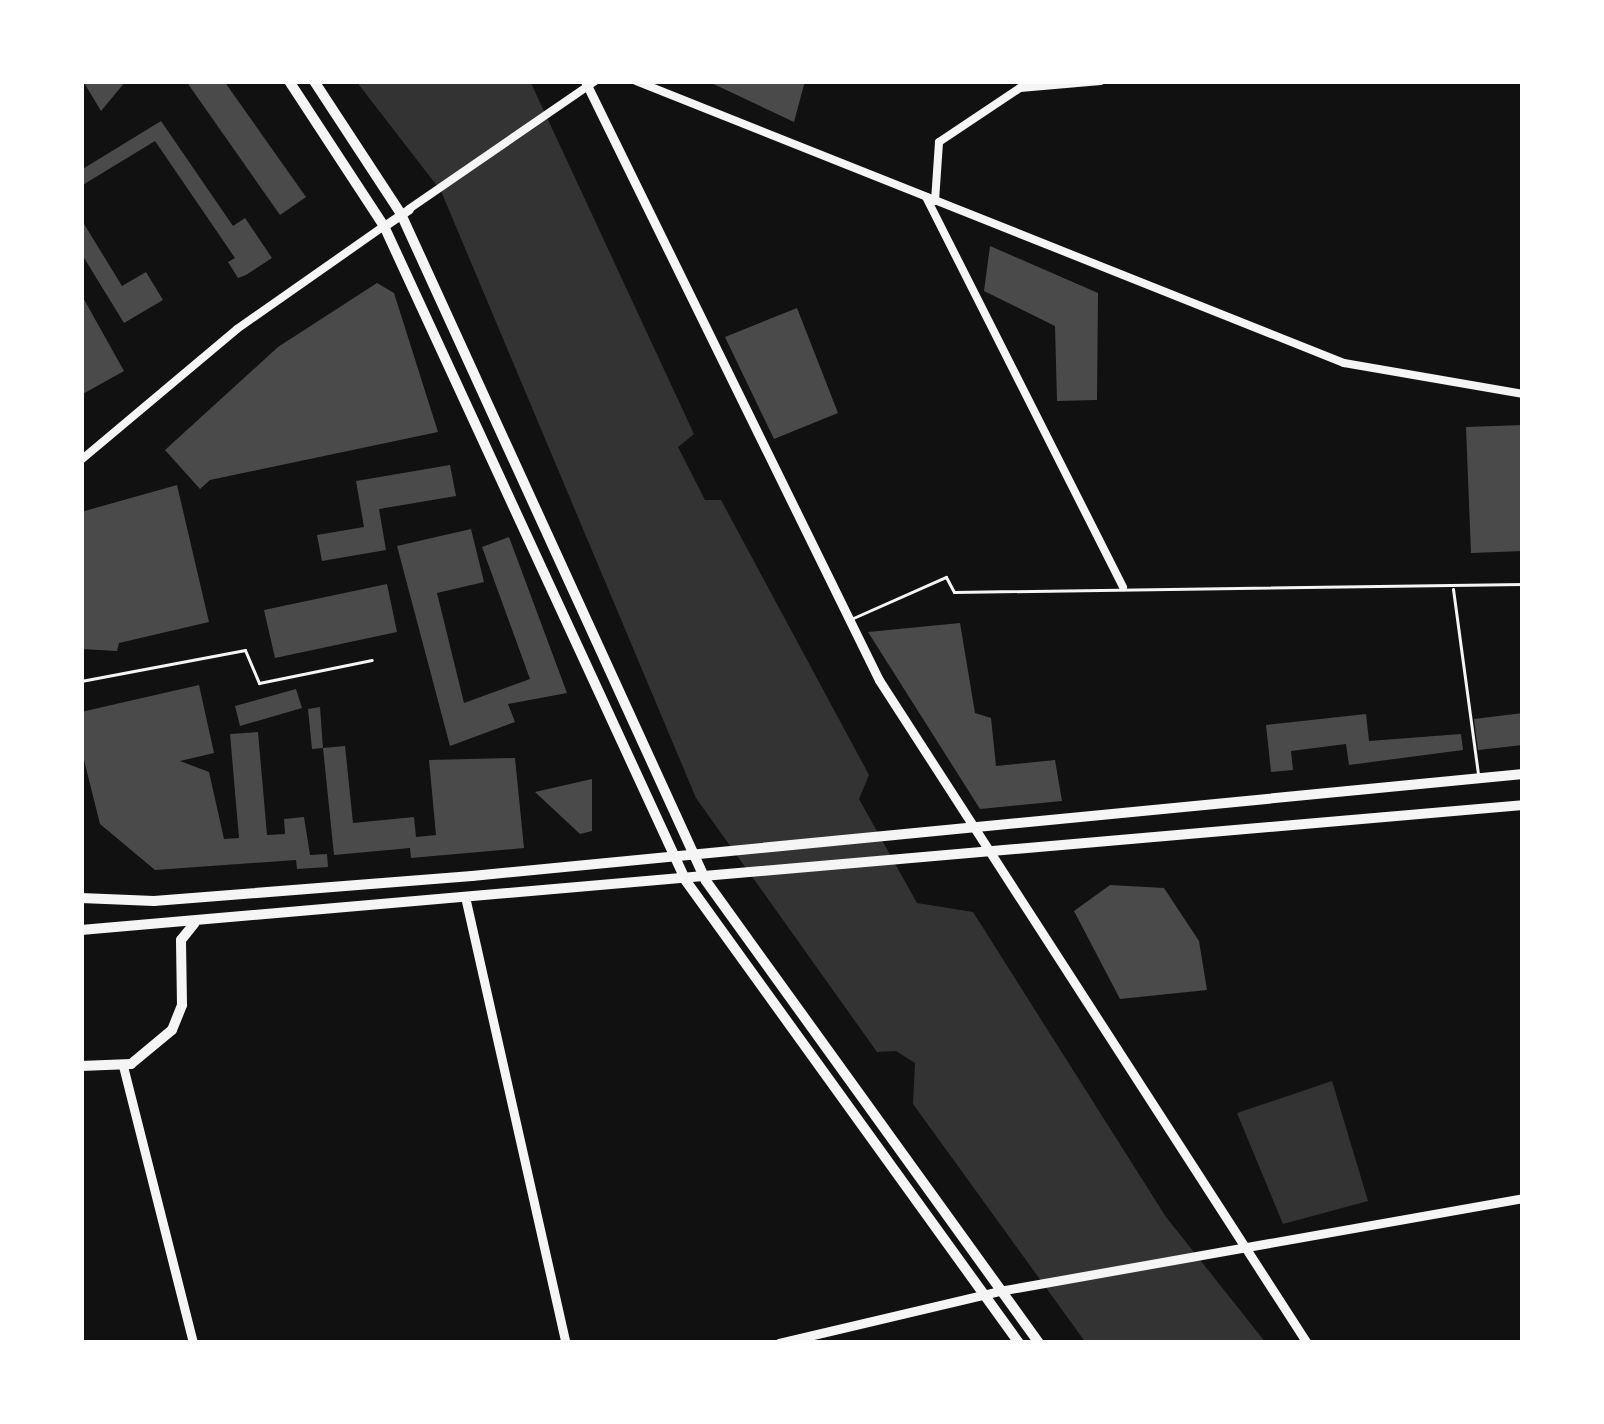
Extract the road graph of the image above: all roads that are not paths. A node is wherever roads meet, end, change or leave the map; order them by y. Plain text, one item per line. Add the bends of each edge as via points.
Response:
1 (289, 81) edge
2 (314, 81) edge
3 (636, 81) edge
4 (1100, 81) edge
5 (589, 83) edge
6 (931, 199) junction
7 (405, 212) junction
8 (384, 226) junction
9 (1523, 394) edge
10 (81, 460) edge
11 (1523, 584) edge
12 (1123, 586) junction
13 (1453, 588) junction
14 (849, 620) junction
15 (372, 660) dead end
16 (81, 682) edge
17 (1523, 773) edge
18 (1478, 777) junction
19 (1523, 806) edge
20 (979, 829) junction
21 (990, 854) junction
22 (674, 856) junction
23 (692, 856) junction
24 (686, 881) junction
25 (706, 881) junction
26 (81, 884) edge
27 (82, 898) edge
28 (466, 901) junction
29 (194, 924) junction
30 (81, 931) edge
31 (81, 1066) edge
32 (123, 1066) junction
33 (1523, 1198) edge
34 (1243, 1249) junction
35 (999, 1291) junction
36 (982, 1295) junction
37 (193, 1343) edge
38 (566, 1343) edge
39 (779, 1343) edge
40 (1019, 1343) edge
41 (1039, 1343) edge
42 (1307, 1343) edge

1 - 8 main road
2 - 7 main road
3 - 6 street
4 - 6 street via 1020,88 939,142
5 - 7 street
5 - 14 street
6 - 9 street via 1344,364
6 - 12 street
7 - 8 street
7 - 23 main road
8 - 10 street via 237,329
8 - 22 main road
11 - 13 lane
12 - 13 lane
12 - 14 lane via 953,592 946,577
13 - 18 lane
14 - 20 street via 878,680
15 - 16 lane via 260,683 245,650
17 - 18 main road
18 - 20 main road
19 - 21 main road
20 - 21 street
20 - 23 main road
21 - 25 main road
21 - 34 street
22 - 23 main road
22 - 24 main road
22 - 27 main road via 154,901
23 - 25 main road
24 - 25 main road
24 - 28 main road
24 - 36 main road
25 - 35 main road
26 - 27 street
28 - 29 main road
28 - 38 street
29 - 30 main road
29 - 32 main road via 181,940 182,1005 172,1030 155,1051
31 - 32 main road
32 - 37 street
33 - 34 street
34 - 35 street
34 - 42 street
35 - 36 street
35 - 41 main road
36 - 39 street
36 - 40 main road

